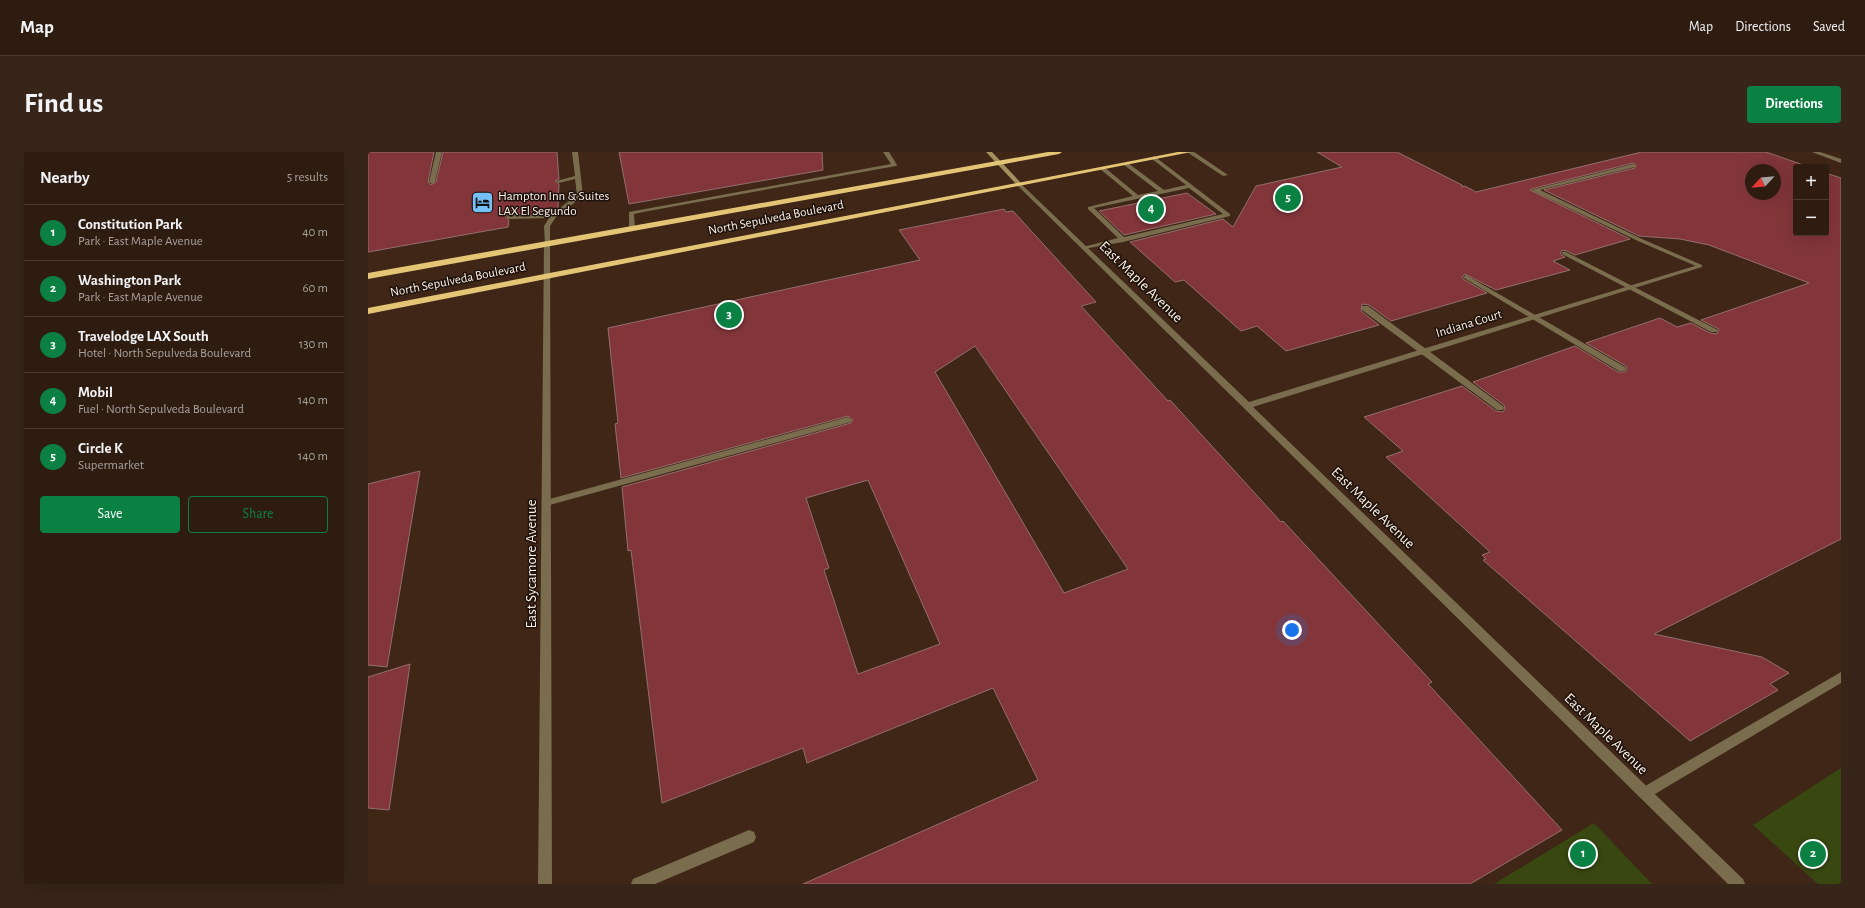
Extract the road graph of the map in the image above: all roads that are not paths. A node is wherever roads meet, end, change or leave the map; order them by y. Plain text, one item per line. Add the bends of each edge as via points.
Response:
1 (440, 152) edge
2 (576, 152) edge
3 (886, 152) edge
4 (989, 152) edge
5 (1059, 152) edge
6 (1189, 152) edge
7 (1820, 152) edge
8 (1154, 158) junction
9 (1841, 161) edge
10 (999, 163) junction
11 (1126, 164) junction
12 (1633, 166) dead end
13 (1102, 168) junction
14 (1225, 175) dead end
15 (579, 177) junction
16 (559, 181) dead end
17 (432, 182) dead end
18 (1019, 184) junction
19 (1190, 186) junction
20 (1162, 191) junction
21 (1137, 197) junction
22 (554, 216) junction
23 (509, 217) dead end
24 (632, 228) junction
25 (1124, 240) junction
26 (547, 244) junction
27 (1085, 248) junction
28 (1564, 253) dead end
29 (368, 276) edge
30 (547, 276) junction
31 (1466, 277) dead end
32 (1632, 287) junction
33 (1365, 308) dead end
34 (368, 311) edge
35 (1535, 317) junction
36 (1714, 330) dead end
37 (1422, 351) junction
38 (1622, 369) dead end
39 (1246, 406) junction
40 (1500, 408) dead end
41 (848, 420) dead end
42 (546, 503) junction
43 (1841, 677) edge
44 (1645, 793) junction
45 (749, 837) dead end
46 (545, 884) edge
47 (638, 884) edge
48 (1738, 884) edge

1 - 17 street
2 - 15 street
3 - 24 street via 894,165 642,210 631,213
4 - 10 street, East Maple Avenue
5 - 10 highway, North Sepulveda Boulevard
6 - 8 highway, North Sepulveda Boulevard
6 - 14 street
7 - 9 street
8 - 11 highway, North Sepulveda Boulevard
8 - 19 street
10 - 18 street, East Maple Avenue
10 - 24 highway, North Sepulveda Boulevard
11 - 13 highway, North Sepulveda Boulevard
11 - 20 street
12 - 32 street, Indiana Court via 1534,190 1700,266
13 - 18 highway, North Sepulveda Boulevard
13 - 21 street
15 - 16 street
15 - 22 street via 580,196
18 - 27 street, East Maple Avenue
18 - 30 highway, North Sepulveda Boulevard
19 - 20 street
19 - 25 street via 1228,215
20 - 21 street
21 - 25 street via 1090,208
22 - 23 street
22 - 26 street, East Sycamore Avenue via 547,226
24 - 26 highway, North Sepulveda Boulevard
25 - 27 street
26 - 29 highway, North Sepulveda Boulevard
26 - 30 street, East Sycamore Avenue
27 - 39 street, East Maple Avenue
28 - 32 street
30 - 34 highway, North Sepulveda Boulevard
30 - 42 street, East Sycamore Avenue
31 - 35 street
32 - 35 street, Indiana Court
32 - 36 street
33 - 37 street
35 - 37 street, Indiana Court
35 - 38 street
37 - 39 street, Indiana Court
37 - 40 street
39 - 44 street, East Maple Avenue
41 - 42 street
42 - 46 street, East Sycamore Avenue
43 - 44 street
44 - 48 street, East Maple Avenue
45 - 47 street

